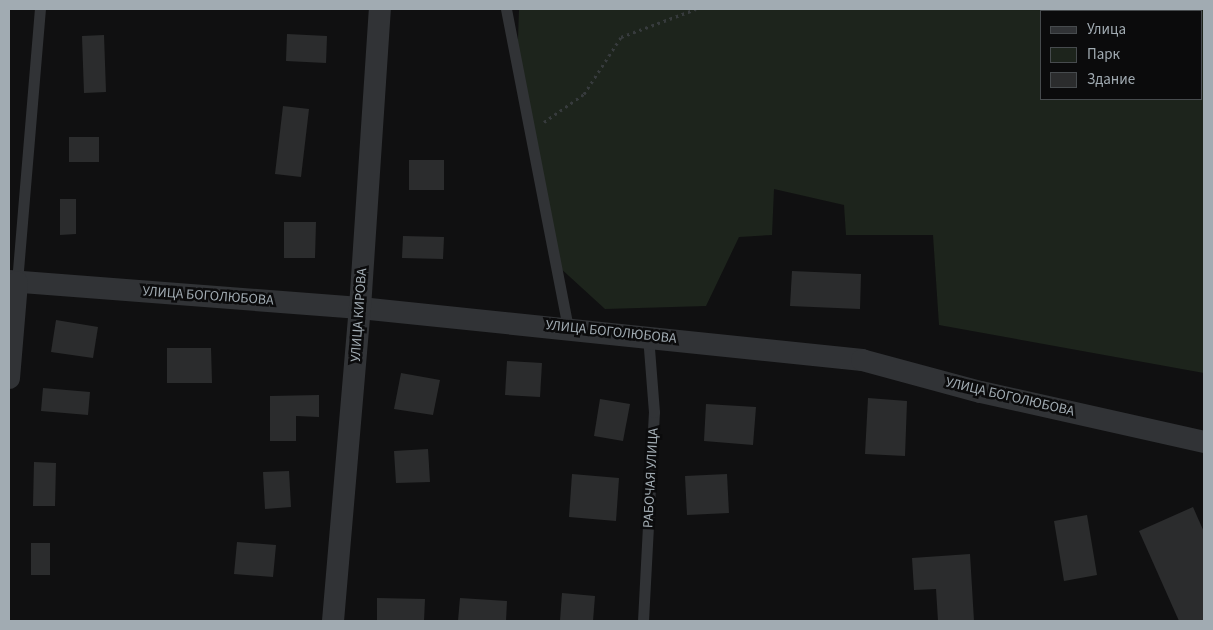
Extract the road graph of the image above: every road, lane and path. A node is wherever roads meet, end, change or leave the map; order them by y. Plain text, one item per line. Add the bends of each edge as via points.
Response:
1 (40, 9) edge
2 (380, 9) edge
3 (506, 9) edge
4 (696, 9) edge
5 (531, 131) junction
6 (13, 282) edge
7 (360, 308) junction
8 (568, 328) junction
9 (648, 336) junction
10 (9, 378) edge
11 (1204, 442) edge
12 (333, 621) edge
13 (643, 621) edge

1 - 6 lane
2 - 7 street, УЛИЦА КИРОВА
3 - 5 lane
4 - 5 path via 621,37 584,94
5 - 8 lane
6 - 7 street, УЛИЦА БОГОЛЮБОВА
6 - 10 street
7 - 8 street, УЛИЦА БОГОЛЮБОВА
7 - 12 street, УЛИЦА КИРОВА
8 - 9 street, УЛИЦА БОГОЛЮБОВА
9 - 11 street, УЛИЦА БОГОЛЮБОВА via 862,360 980,392
9 - 13 lane, РАБОЧАЯ УЛИЦА via 654,412

